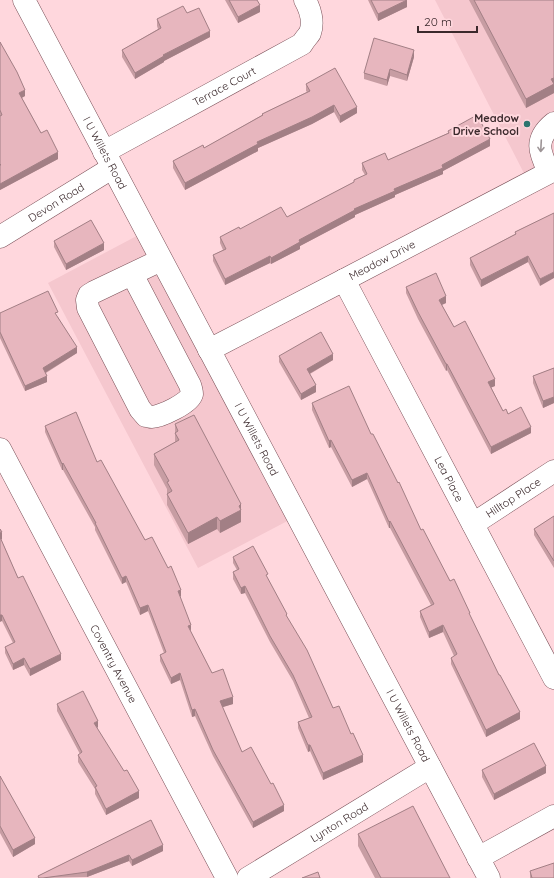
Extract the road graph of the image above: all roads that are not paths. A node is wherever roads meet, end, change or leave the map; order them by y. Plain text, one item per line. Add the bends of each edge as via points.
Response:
1 (24, 0) edge
2 (305, 0) edge
3 (554, 123) edge
4 (108, 160) junction
5 (551, 171) edge
6 (0, 237) edge
7 (161, 260) junction
8 (132, 274) junction
9 (344, 280) junction
10 (209, 350) junction
11 (0, 449) edge
12 (554, 471) edge
13 (473, 524) junction
14 (554, 678) edge
15 (430, 767) junction
16 (554, 816) edge
17 (478, 858) junction
18 (227, 878) edge
19 (248, 878) edge
20 (489, 878) edge

1 - 4 street, I U Willets Road
2 - 4 street, Terrace Court via 312,20 310,32 302,44
3 -> 5 street via 544,133 539,147 540,154
4 - 6 street, Devon Road
4 - 7 street, I U Willets Road
5 - 9 street, Meadow Drive
7 - 8 street
7 - 10 street, I U Willets Road
8 - 8 street via 89,295 88,308 140,409 146,416 152,417 180,405 190,399 192,394 190,385
9 - 10 street, Meadow Drive
9 - 13 street, Lea Place
10 - 15 street, I U Willets Road
11 - 18 street, Coventry Avenue
12 - 13 street, Hilltop Place
13 - 14 street, Lea Place
15 - 17 street, I U Willets Road
15 - 19 street, Lynton Road
16 - 17 street
17 - 20 street, I U Willets Road

